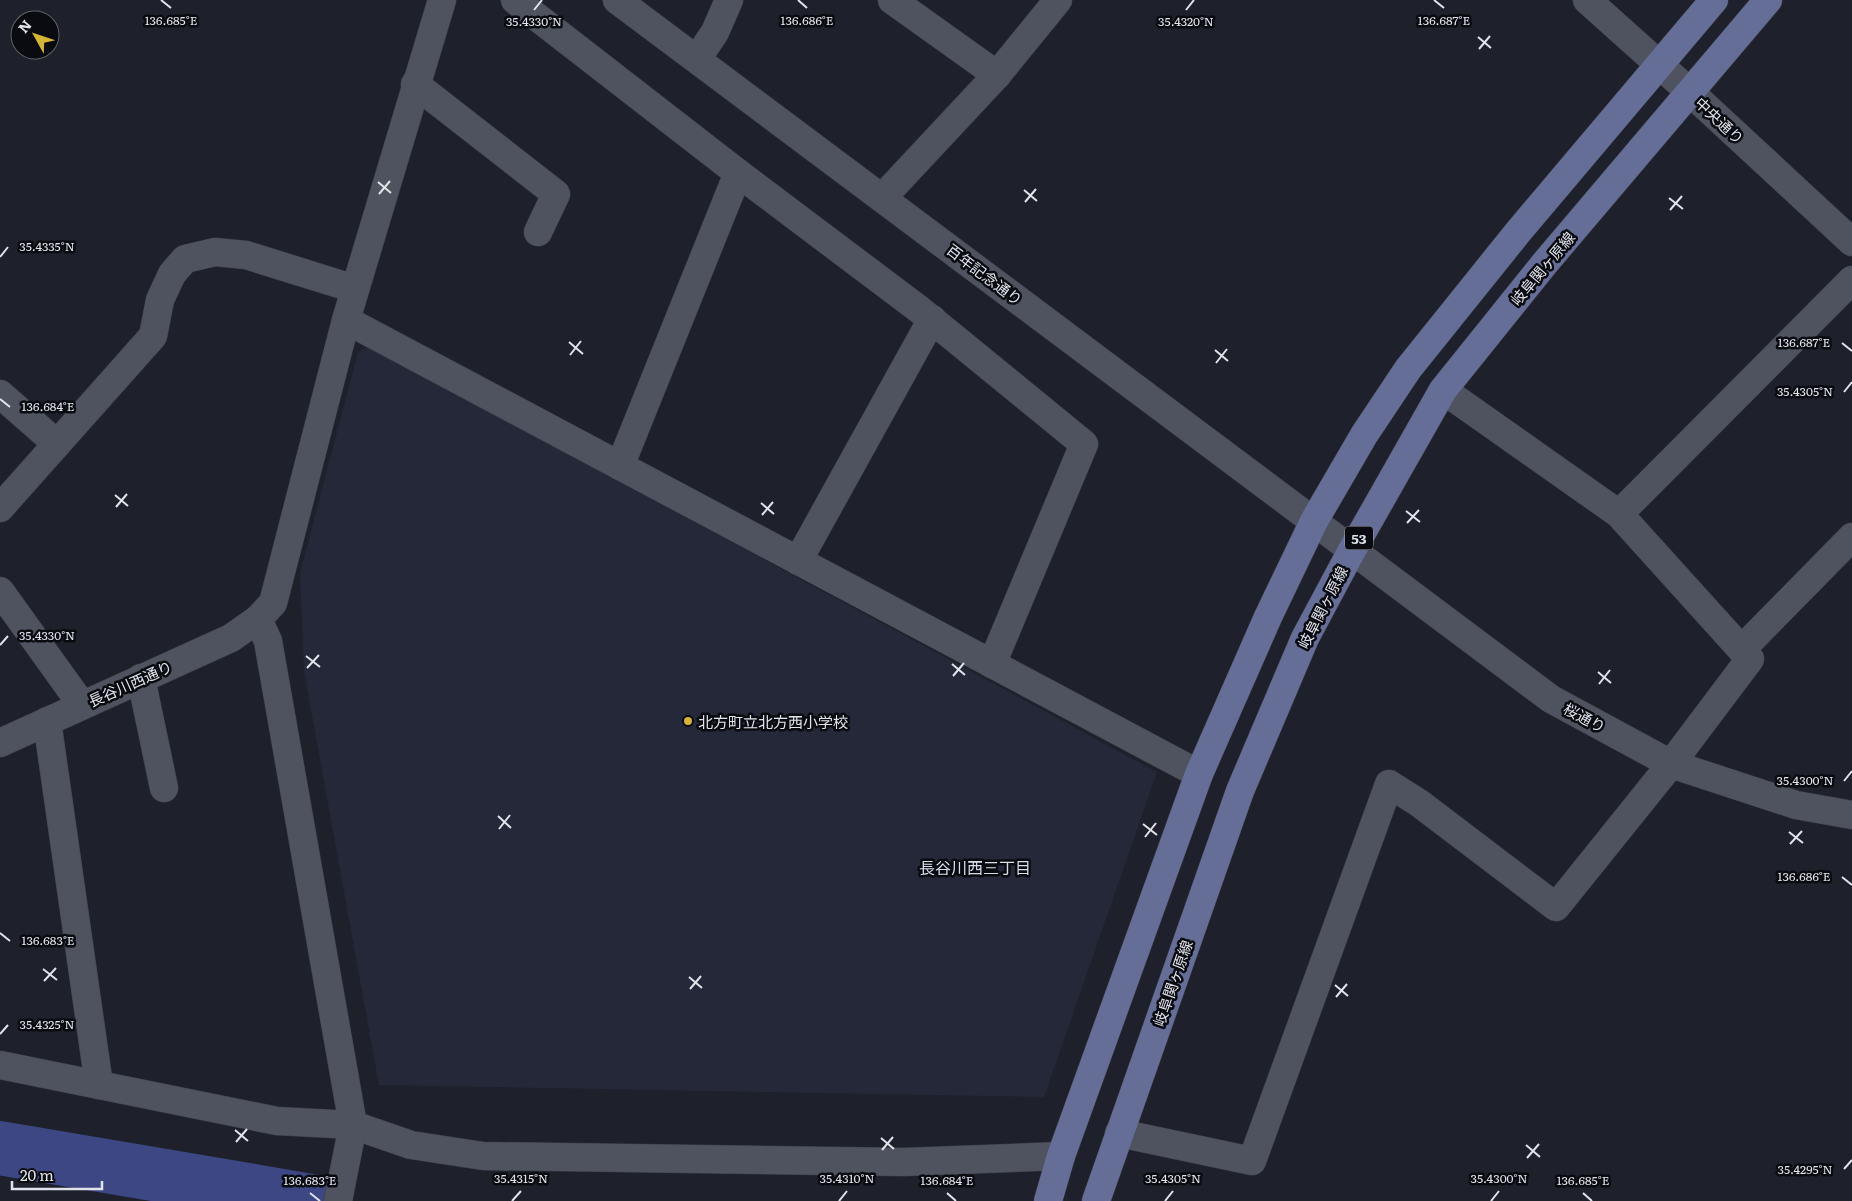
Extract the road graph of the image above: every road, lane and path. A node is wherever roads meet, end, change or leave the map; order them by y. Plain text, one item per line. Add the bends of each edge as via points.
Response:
1 (442, 0) edge
2 (515, 0) edge
3 (617, 0) edge
4 (730, 0) edge
5 (892, 0) edge
6 (1058, 0) edge
7 (1587, 0) edge
8 (1714, 0) edge
9 (1768, 0) edge
10 (697, 59) junction
11 (1660, 66) junction
12 (997, 74) junction
13 (415, 84) junction
14 (1691, 93) junction
15 (738, 173) junction
16 (883, 197) junction
17 (538, 232) dead end
18 (1852, 242) edge
19 (1852, 280) edge
20 (355, 289) junction
21 (932, 319) junction
22 (346, 320) junction
23 (1443, 390) junction
24 (0, 394) edge
25 (57, 444) junction
26 (620, 466) junction
27 (0, 508) edge
28 (1619, 514) junction
29 (1314, 521) junction
30 (1852, 536) edge
31 (1351, 552) junction
32 (798, 561) junction
33 (0, 591) edge
34 (258, 619) junction
35 (1742, 649) junction
36 (992, 664) junction
37 (142, 678) junction
38 (82, 705) junction
39 (46, 721) junction
40 (0, 742) edge
41 (1672, 764) junction
42 (1199, 774) junction
43 (164, 788) dead end
44 (1852, 815) edge
45 (0, 1065) edge
46 (99, 1086) junction
47 (353, 1129) junction
48 (1120, 1133) junction
49 (1059, 1164) junction
50 (338, 1201) edge
51 (1048, 1201) edge
52 (1096, 1201) edge

1 - 13 street, 長谷川西通り
2 - 15 street
3 - 10 street, 百年記念通り
4 - 10 street via 715,32
5 - 12 street
6 - 12 street
7 - 11 street, 中央通り
8 - 11 main road
9 - 14 main road, 岐阜関ヶ原線 / 53
10 - 16 street, 百年記念通り
11 - 14 street, 中央通り
11 - 29 main road via 1518,232 1408,369 1364,435
12 - 16 street
13 - 17 street via 556,194
13 - 20 street, 長谷川西通り
14 - 18 street, 中央通り
14 - 23 main road, 岐阜関ヶ原線 / 53 via 1545,263
15 - 21 street
15 - 26 street
16 - 29 street, 百年記念通り
19 - 28 street
20 - 22 street, 長谷川西通り
20 - 25 street via 246,255 215,252 185,259 172,274 160,300 154,336
21 - 32 street
21 - 36 street via 1084,444
22 - 26 street
22 - 34 street, 長谷川西通り via 273,603
23 - 28 street
23 - 31 main road, 岐阜関ヶ原線 / 53
24 - 25 street
25 - 27 street
26 - 32 street
28 - 35 street
29 - 31 street, 百年記念通り
29 - 42 main road
30 - 35 street
31 - 41 street, 桜通り via 1551,699
31 - 48 main road, 岐阜関ヶ原線 / 53 via 1305,638 1240,791
32 - 36 street
33 - 38 street
34 - 37 street, 長谷川西通り via 231,638
34 - 47 street via 268,642
35 - 41 street via 1750,659
36 - 42 street
37 - 38 street, 長谷川西通り
37 - 43 street
38 - 39 street, 長谷川西通り
39 - 40 street, 長谷川西通り
39 - 46 street
41 - 44 street, 桜通り via 1796,806
41 - 48 street via 1556,907 1389,784 1252,1161
42 - 49 main road
45 - 46 street
46 - 47 street via 277,1120
47 - 49 street via 411,1145 484,1156
47 - 50 street
48 - 52 main road, 岐阜関ヶ原線 / 53
49 - 51 main road

